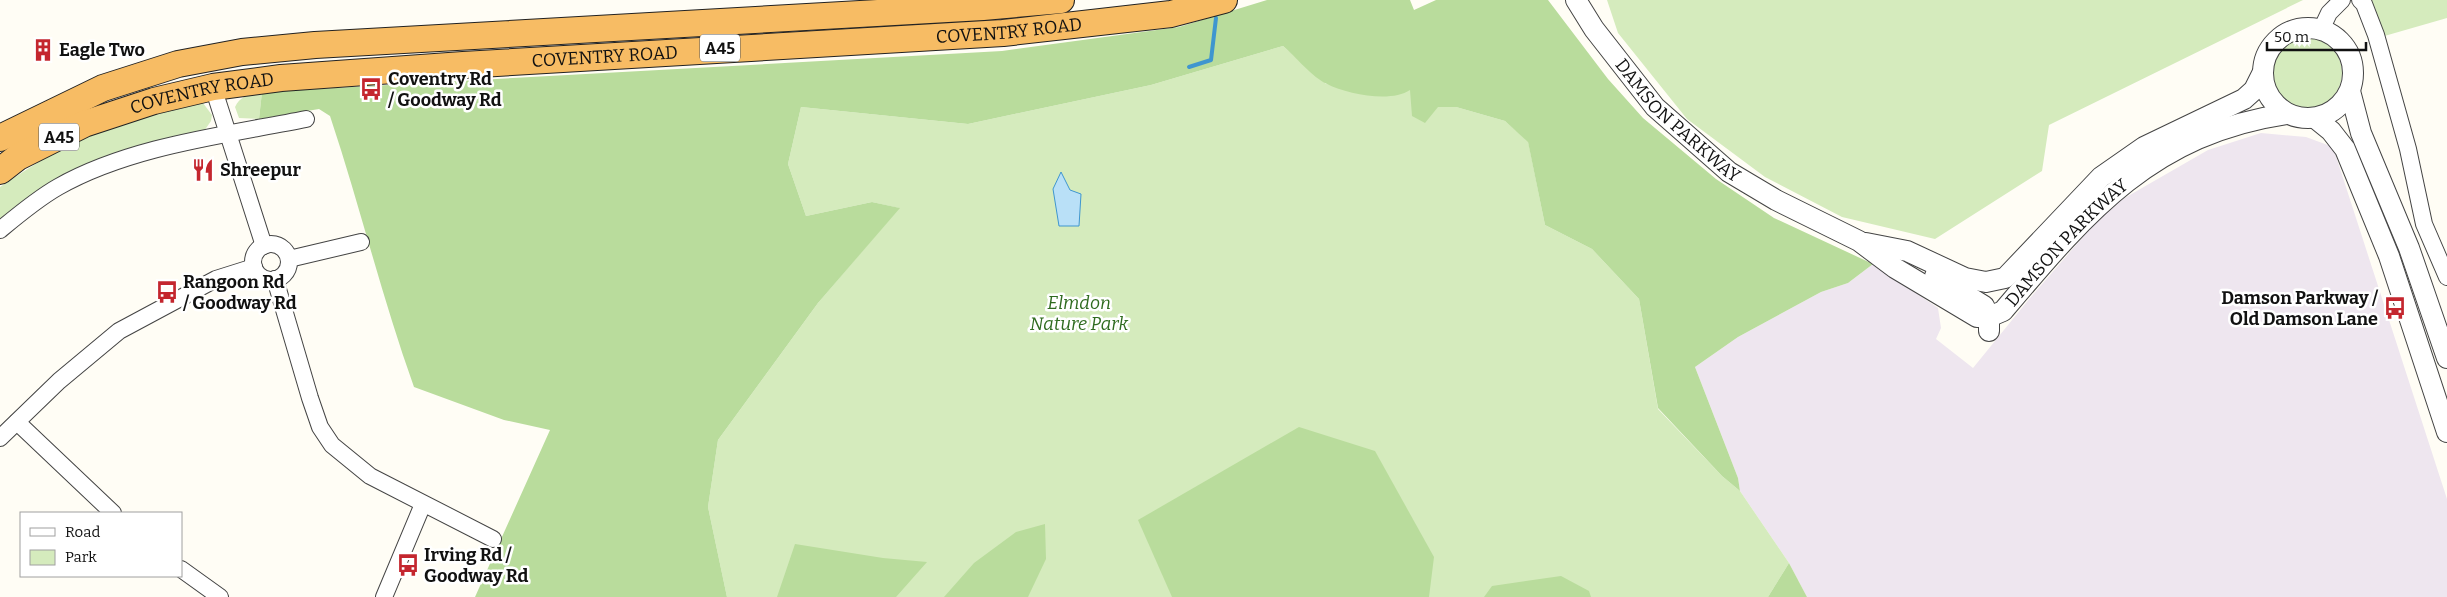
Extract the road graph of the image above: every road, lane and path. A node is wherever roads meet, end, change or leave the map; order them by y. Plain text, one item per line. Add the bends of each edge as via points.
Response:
1 (1061, 0) edge
2 (1224, 0) edge
3 (1576, 0) edge
4 (2342, 0) edge
5 (2360, 0) edge
6 (2321, 30) junction
7 (2262, 74) junction
8 (214, 88) junction
9 (2350, 91) junction
10 (2286, 114) junction
11 (2315, 118) junction
12 (306, 119) dead end
13 (229, 135) junction
14 (0, 138) edge
15 (6, 165) edge
16 (0, 230) edge
17 (1859, 241) junction
18 (361, 242) dead end
19 (264, 246) junction
20 (1888, 248) junction
21 (289, 259) junction
22 (254, 267) junction
23 (2447, 277) edge
24 (275, 280) junction
25 (1989, 324) junction
26 (2447, 358) edge
27 (17, 422) junction
28 (2447, 432) edge
29 (0, 438) edge
30 (423, 504) junction
31 (112, 512) edge
32 (493, 539) dead end
33 (182, 570) edge
34 (220, 597) edge
35 (384, 597) edge

1 - 14 highway, COVENTRY ROAD / A45 via 242,52 178,64 103,88
2 - 8 highway, COVENTRY ROAD / A45 via 1171,14 1003,33 463,65 281,78
3 - 17 street, DAMSON PARKWAY via 1594,29 1655,107 1703,150 1729,172 1776,200
4 - 6 street
5 - 23 street via 2376,35 2408,149 2424,224
6 - 7 street, DAMSON PARKWAY via 2302,28 2284,34 2270,47
6 - 9 street via 2337,39 2349,54 2353,72
7 - 10 street via 2266,92
7 - 20 street, DAMSON PARKWAY via 2254,90 2244,99 2144,146 2101,177 2005,278 1986,282 1965,278 1914,254
8 - 13 street
8 - 15 highway, COVENTRY ROAD / A45 via 154,101 84,124
9 - 11 street via 2336,109
9 - 26 street via 2360,133 2409,248
10 - 11 street, DAMSON PARKWAY
10 - 25 street, DAMSON PARKWAY via 2226,127 2172,152 2126,180 2069,233
11 - 28 street via 2346,149 2389,256
12 - 13 street
13 - 16 street via 150,153 85,174 58,188
13 - 19 street
17 - 20 street, DAMSON PARKWAY
17 - 25 street, DAMSON PARKWAY via 1895,268
18 - 21 street
19 - 21 street via 280,246
19 - 22 street via 255,254
20 - 25 street via 1984,306
21 - 24 street via 287,270
22 - 24 street via 262,277
22 - 27 street via 216,279 119,331 59,381
24 - 30 street via 310,398 320,426 332,445 370,476
27 - 29 street
27 - 31 street
30 - 32 street
30 - 35 street
33 - 34 street

